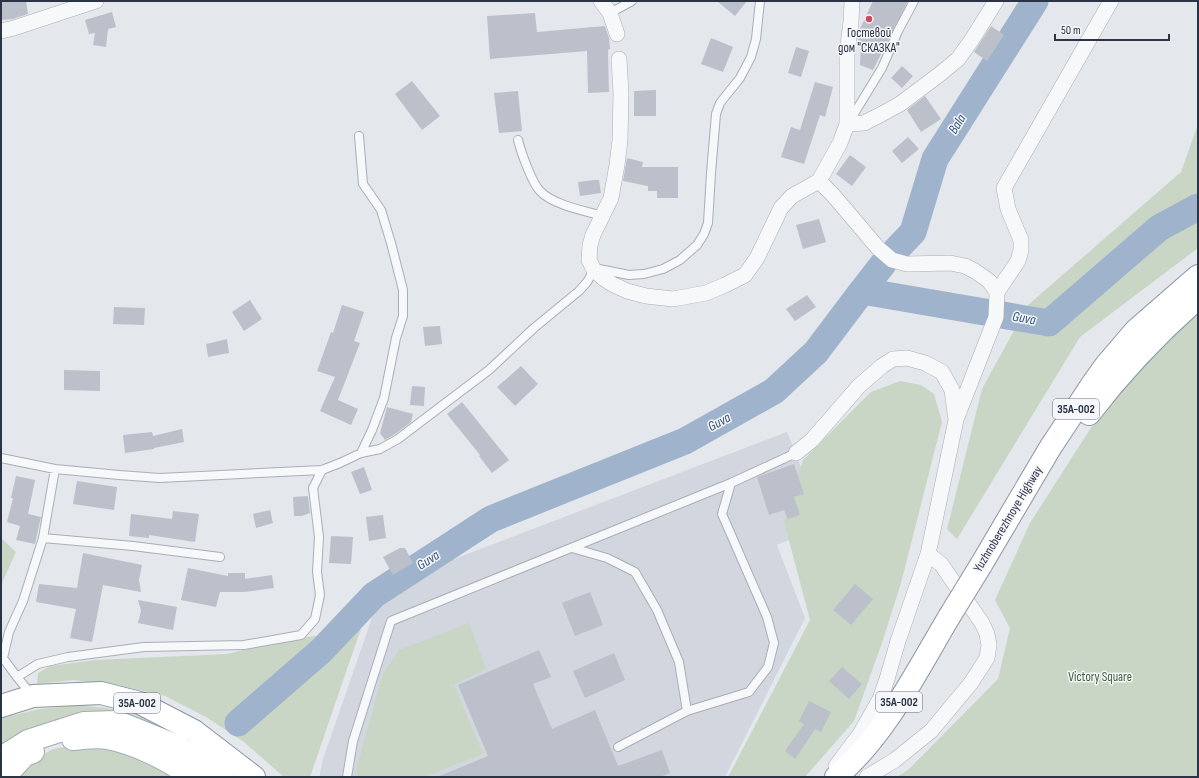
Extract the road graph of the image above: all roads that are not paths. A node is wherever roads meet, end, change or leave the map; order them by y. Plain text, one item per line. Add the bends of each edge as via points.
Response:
1 (96, 1) edge
2 (601, 1) edge
3 (632, 1) edge
4 (760, 1) edge
5 (852, 1) edge
6 (914, 1) edge
7 (996, 1) edge
8 (1110, 1) edge
9 (610, 13) junction
10 (1, 31) edge
11 (617, 34) dead end
12 (619, 59) dead end
13 (847, 124) junction
14 (359, 136) dead end
15 (518, 140) dead end
16 (818, 181) junction
17 (603, 216) junction
18 (594, 270) junction
19 (1198, 276) edge
20 (998, 295) junction
21 (1198, 298) edge
22 (956, 420) junction
23 (361, 453) junction
24 (796, 453) joint
25 (1, 458) edge
26 (55, 469) junction
27 (322, 470) junction
28 (731, 483) junction
29 (44, 538) junction
30 (572, 548) junction
31 (928, 554) junction
32 (220, 557) dead end
33 (985, 570) junction
34 (955, 620) junction
35 (17, 677) junction
36 (33, 696) junction
37 (1, 706) edge
38 (686, 711) junction
39 (618, 746) dead end
40 (1, 758) edge
41 (4, 777) edge
42 (191, 777) edge
43 (223, 777) edge
44 (254, 777) edge
45 (347, 777) edge
46 (827, 777) edge
47 (836, 777) edge
48 (854, 777) edge
49 (867, 777) edge

1 - 10 street
2 - 9 street
3 - 9 lane
4 - 18 lane via 756,39 750,57 740,78 720,103 716,114 708,223 704,234 697,245 680,260 663,269 629,275
5 - 13 street via 847,53
6 - 13 lane via 882,68
7 - 13 street via 958,59 940,74 884,113 864,123
8 - 20 street via 1004,188 1008,209 1021,240 1021,250 1018,261
9 - 11 street
12 - 17 street via 621,93 618,166 611,198
13 - 16 street via 840,143
14 - 23 lane via 363,184 381,210 403,290 403,316 384,398
15 - 17 lane via 540,191 557,202
16 - 18 street via 792,196 782,208 757,258 745,275 706,293 673,299 646,296 612,284
16 - 20 street via 878,248 892,260 908,264 950,263 965,266 990,281
17 - 18 street via 590,245 589,260
18 - 23 lane via 579,291 534,328 490,370 398,439 380,449
19 - 33 main road, Yuzhnoberezhnoye Highway / 35А-002 via 1136,330 1106,365 1050,448
20 - 22 street via 996,318
21 - 33 main road, Yuzhnoberezhnoye Highway / 35А-002 via 1119,375 1092,410
22 - 24 street via 952,390 942,372 925,363 907,358 893,359 859,386 812,440
22 - 31 street
23 - 27 lane
24 - 28 lane
25 - 26 lane
26 - 27 lane via 160,478
26 - 29 lane
27 - 35 lane via 313,488 319,537 317,572 320,596 315,618 301,635 244,645 144,647 68,657 38,664
28 - 30 lane
28 - 38 lane via 722,514 767,617 774,643 768,667 749,692
29 - 32 lane
29 - 35 lane via 23,601 9,632 4,658
30 - 38 lane via 607,558 636,572 679,662
30 - 45 lane via 391,621 353,741
31 - 46 street via 880,699 860,734
31 - 49 street via 941,564 982,623 989,645 987,658 971,683 931,731 895,760
33 - 34 main road, Yuzhnoberezhnoye Highway / 35А-002
34 - 47 main road, Yuzhnoberezhnoye Highway / 35А-002 via 893,712
34 - 48 main road, Yuzhnoberezhnoye Highway / 35А-002 via 933,672 885,743
35 - 36 lane
36 - 37 main road, 35А-002
36 - 44 main road, 35А-002 via 101,693 140,703 194,732
38 - 39 lane
40 - 43 main road via 28,741 77,725 117,722 177,746
41 - 42 main road via 25,755 51,744 93,737 107,738 153,753

